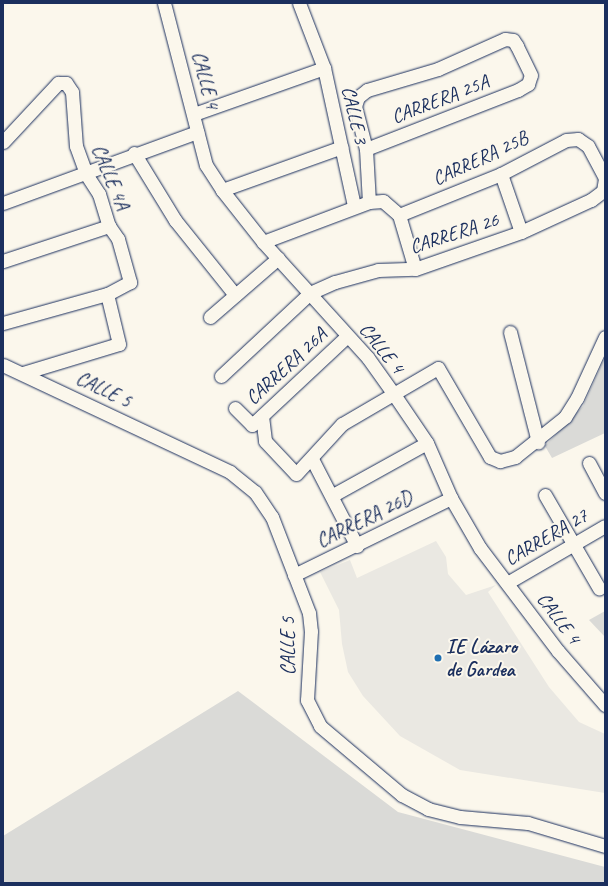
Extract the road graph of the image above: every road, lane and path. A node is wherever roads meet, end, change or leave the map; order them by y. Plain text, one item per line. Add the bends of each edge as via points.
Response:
1 (164, 3) edge
2 (299, 3) edge
3 (307, 3) edge
4 (311, 35) junction
5 (324, 68) junction
6 (194, 114) junction
7 (197, 132) junction
8 (3, 142) edge
9 (342, 147) junction
10 (366, 149) junction
11 (134, 154) junction
12 (86, 174) junction
13 (501, 174) junction
14 (604, 183) edge
15 (222, 190) junction
16 (369, 202) junction
17 (3, 203) edge
18 (354, 206) junction
19 (399, 215) junction
20 (108, 226) junction
21 (521, 232) junction
22 (263, 242) junction
23 (278, 258) junction
24 (3, 261) edge
25 (415, 269) junction
26 (310, 293) junction
27 (106, 294) junction
28 (235, 295) junction
29 (210, 317) dead end
30 (3, 323) edge
31 (510, 332) dead end
32 (347, 336) junction
33 (605, 337) edge
34 (3, 365) edge
35 (22, 373) junction
36 (221, 376) dead end
37 (394, 393) junction
38 (235, 408) dead end
39 (262, 416) junction
40 (538, 442) junction
41 (427, 443) junction
42 (312, 459) junction
43 (589, 463) dead end
44 (605, 493) edge
45 (333, 495) junction
46 (545, 495) dead end
47 (450, 498) junction
48 (605, 526) edge
49 (573, 545) junction
50 (357, 546) junction
51 (294, 574) junction
52 (507, 583) junction
53 (598, 588) dead end
54 (605, 705) edge
55 (605, 846) edge

1 - 6 street, CALLE 4
2 - 4 street, CALLE 3
3 - 4 street, CALLE 3
4 - 5 street, CALLE 3
5 - 6 street
5 - 9 street, CALLE 3
6 - 7 street, CALLE 4
7 - 11 street
7 - 15 street, CALLE 4 via 206,165
8 - 12 street, CALLE 4A via 58,84 66,83 72,92 76,146
9 - 15 street
9 - 18 street, CALLE 3
10 - 10 street, CARRERA 25A via 528,84 531,75 513,40 505,39 438,69 367,90 358,97 355,106
10 - 16 street
11 - 12 street
11 - 28 street via 175,220
12 - 17 street
12 - 20 street, CALLE 4A via 99,194
13 - 14 street, CARRERA 25B via 566,140 578,139 588,146
13 - 19 street, CARRERA 25B
13 - 21 street
14 - 21 street, CARRERA 26 via 591,200
15 - 22 street, CALLE 4
16 - 18 street
16 - 19 street via 383,201
18 - 22 street
19 - 25 street
20 - 24 street
20 - 27 street, CALLE 4A via 118,239 130,282
21 - 25 street, CARRERA 26
22 - 23 street, CALLE 4
23 - 26 street, CALLE 4
23 - 28 street
25 - 26 street, CARRERA 26 via 378,270 335,282
26 - 32 street, CALLE 4
26 - 36 street, CARRERA 26
27 - 30 street
27 - 35 street via 119,344
28 - 29 street
31 - 40 street
32 - 37 street, CALLE 4
32 - 39 street, CARRERA 26A
33 - 40 street via 578,398 565,417
34 - 35 street, CALLE 5
35 - 51 street, CALLE 5 via 230,472 255,492 272,517
37 - 40 street via 438,368 490,457 500,461 515,457
37 - 41 street, CALLE 4
37 - 42 street via 342,424
38 - 39 street, CARRERA 26A via 252,425
39 - 42 street via 265,441 296,474
41 - 45 street
41 - 47 street, CALLE 4
42 - 45 street
43 - 44 street
45 - 50 street
46 - 49 street
47 - 50 street, CARRERA 26D
47 - 52 street, CALLE 4 via 480,548
48 - 49 street, CARRERA 27
49 - 52 street, CARRERA 27
49 - 53 street
50 - 51 street, CARRERA 26D
51 - 55 street, CALLE 5 via 309,613 311,631 307,700 320,726 402,795 428,808 460,817 528,823
52 - 54 street, CALLE 4 via 558,651

